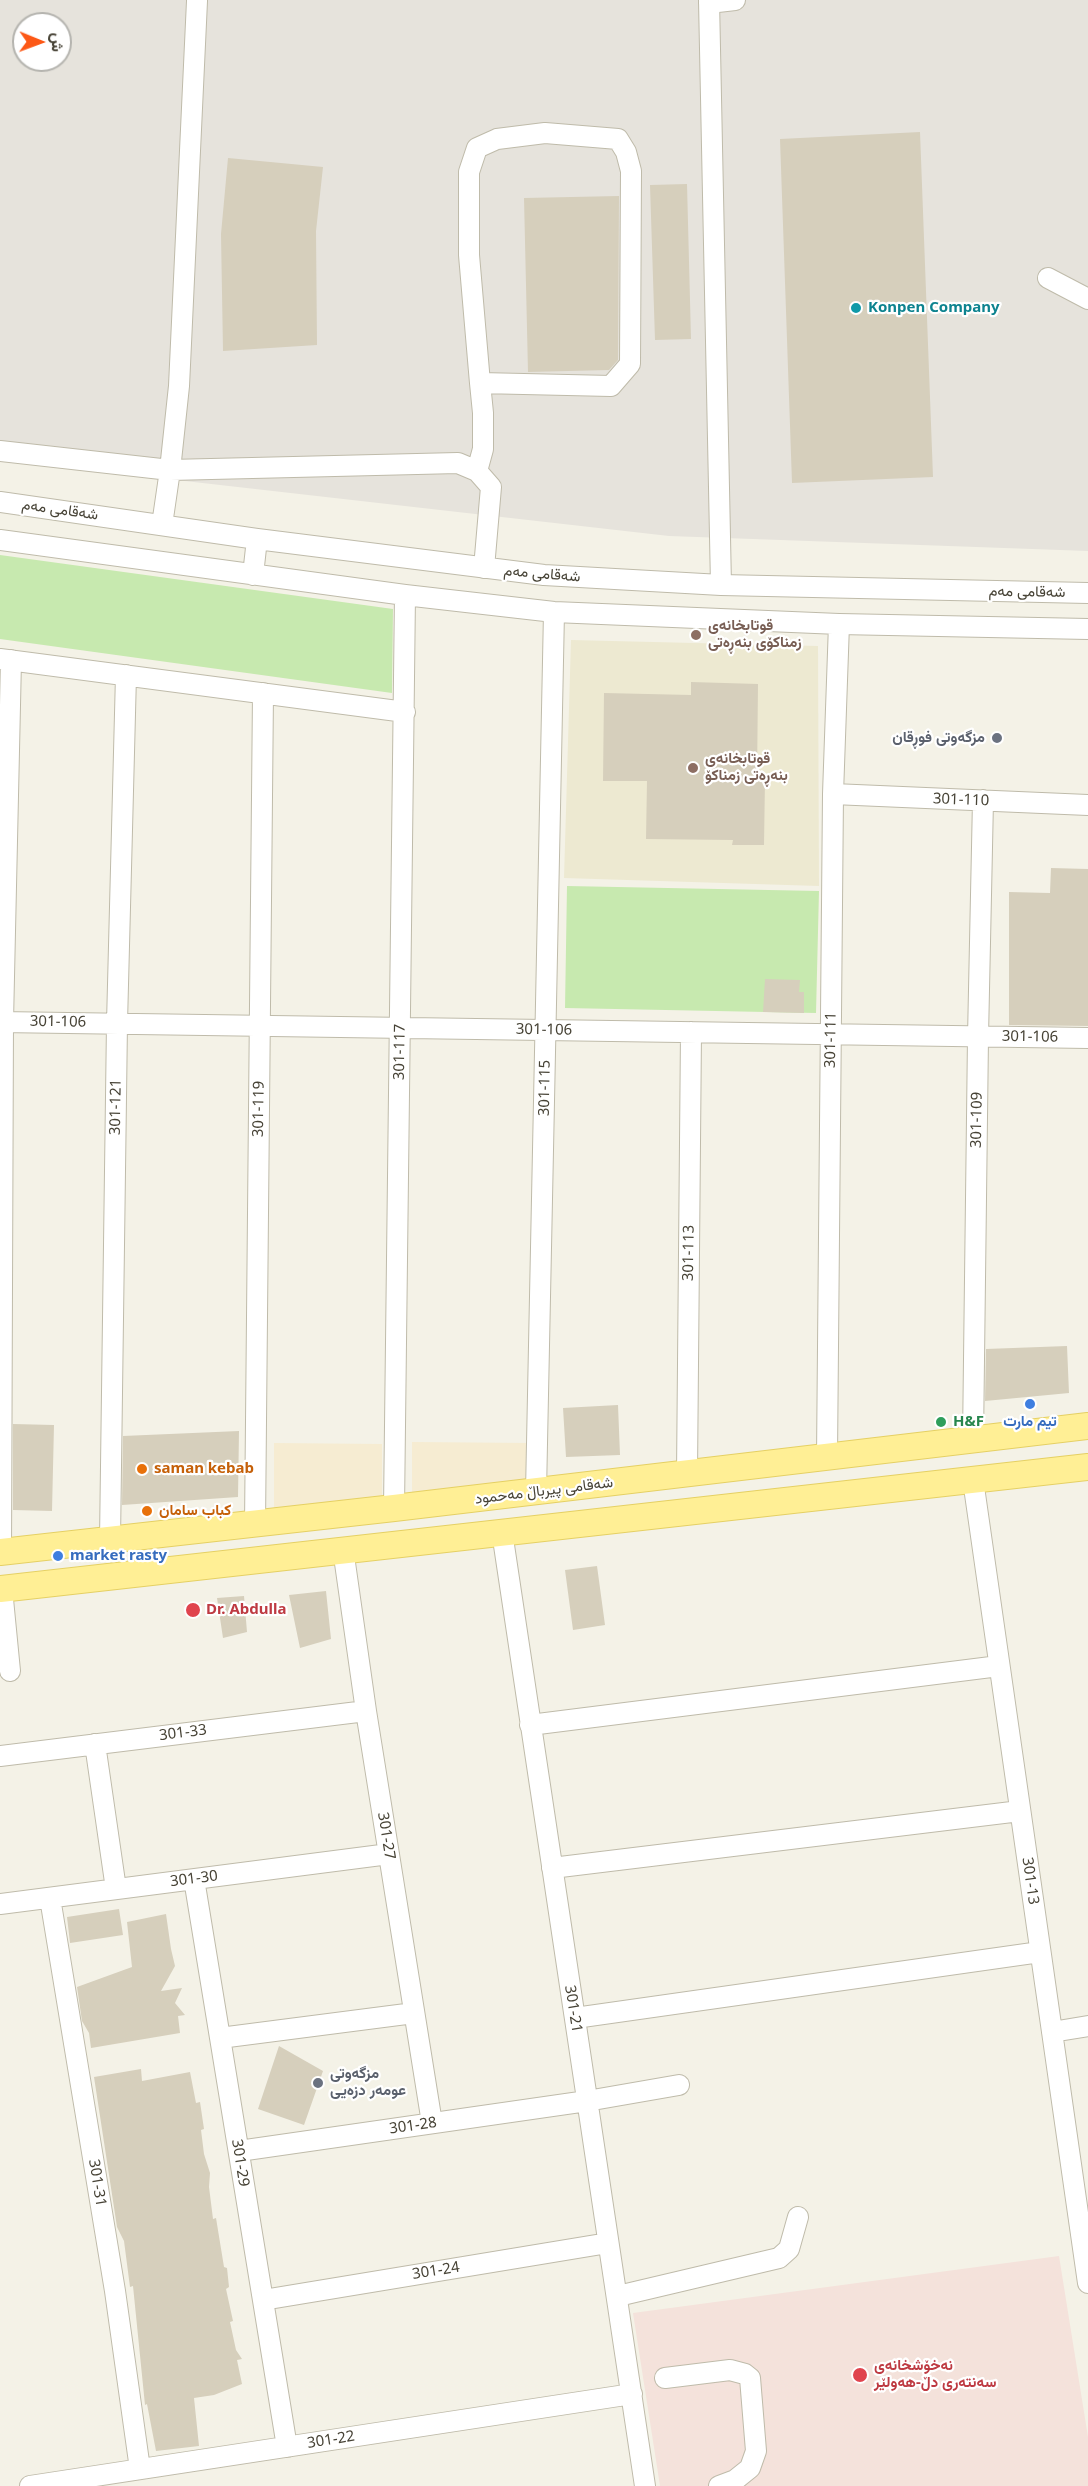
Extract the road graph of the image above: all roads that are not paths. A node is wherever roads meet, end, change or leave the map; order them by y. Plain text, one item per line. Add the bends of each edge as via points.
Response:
1 (735, 0) edge
2 (196, 1) edge
3 (709, 2) edge
4 (1048, 278) dead end
5 (1088, 299) edge
6 (480, 383) junction
7 (0, 451) edge
8 (170, 470) junction
9 (477, 471) junction
10 (0, 502) edge
11 (162, 525) junction
12 (257, 539) junction
13 (0, 540) edge
14 (484, 568) junction
15 (253, 575) junction
16 (721, 585) junction
17 (1088, 593) edge
18 (405, 595) junction
19 (554, 612) junction
20 (839, 624) junction
21 (1088, 629) edge
22 (6, 659) edge
23 (126, 675) junction
24 (263, 693) junction
25 (405, 712) junction
26 (833, 794) junction
27 (983, 801) junction
28 (1088, 805) edge
29 (1, 1022) edge
30 (117, 1023) junction
31 (260, 1026) junction
32 (400, 1028) junction
33 (547, 1030) junction
34 (691, 1032) junction
35 (831, 1034) junction
36 (978, 1037) junction
37 (1088, 1038) edge
38 (1088, 1426) edge
39 (974, 1440) junction
40 (827, 1457) junction
41 (1088, 1467) edge
42 (687, 1474) junction
43 (973, 1480) junction
44 (536, 1492) junction
45 (394, 1508) junction
46 (255, 1524) junction
47 (502, 1532) junction
48 (110, 1540) junction
49 (57, 1546) junction
50 (343, 1549) junction
51 (0, 1552) edge
52 (62, 1582) junction
53 (1, 1589) edge
54 (999, 1666) junction
55 (10, 1671) dead end
56 (366, 1711) junction
57 (530, 1725) junction
58 (94, 1744) junction
59 (0, 1756) edge
60 (1020, 1811) junction
61 (389, 1854) junction
62 (552, 1868) junction
63 (194, 1879) junction
64 (116, 1889) junction
65 (50, 1898) junction
66 (0, 1904) edge
67 (1040, 1952) junction
68 (414, 2013) junction
69 (575, 2018) junction
70 (1088, 2026) edge
71 (1052, 2032) junction
72 (220, 2038) junction
73 (679, 2085) dead end
74 (587, 2101) junction
75 (432, 2123) junction
76 (239, 2151) junction
77 (1080, 2171) edge
78 (798, 2217) dead end
79 (608, 2243) junction
80 (1088, 2283) edge
81 (618, 2296) junction
82 (263, 2300) junction
83 (665, 2378) dead end
84 (632, 2394) junction
85 (287, 2447) junction
86 (140, 2469) junction
87 (30, 2486) edge
88 (645, 2486) edge
89 (719, 2486) edge

1 - 3 street
2 - 8 street via 178,386
3 - 16 street
4 - 5 street
6 - 6 street via 469,243 468,172 477,148 497,139 545,133 618,139 631,171 630,364 612,386
6 - 9 street via 483,449
7 - 8 street
8 - 9 street via 458,463
8 - 11 street
9 - 14 street via 491,487
10 - 11 street, شەقامی مەم
11 - 12 street, شەقامی مەم
12 - 14 street, شەقامی مەم
12 - 15 street
13 - 15 street
14 - 16 street, شەقامی مەم
15 - 18 street
16 - 17 street, شەقامی مەم
18 - 19 street
18 - 25 street, 301-117
19 - 20 street
19 - 33 street, 301-115
20 - 21 street
20 - 26 street, 301-111
22 - 23 street
22 - 29 street
23 - 24 street
23 - 30 street, 301-121
24 - 25 street
24 - 31 street, 301-119
25 - 32 street, 301-117
26 - 27 street, 301-110
26 - 35 street, 301-111
27 - 28 street, 301-110
27 - 36 street, 301-109
29 - 30 street, 301-106
29 - 51 street
30 - 31 street, 301-106
30 - 48 street, 301-121
31 - 32 street, 301-106
31 - 46 street, 301-119
32 - 33 street, 301-106
32 - 45 street, 301-117
33 - 34 street, 301-106
33 - 44 street, 301-115
34 - 35 street, 301-106
34 - 42 street, 301-113
35 - 36 street, 301-106
35 - 40 street, 301-111
36 - 37 street, 301-106
36 - 39 street, 301-109
38 - 39 main road, شەقامی پیرباڵ مەحمود
39 - 40 main road, شەقامی پیرباڵ مەحمود
40 - 42 main road, شەقامی پیرباڵ مەحمود
41 - 43 main road
42 - 44 main road, شەقامی پیرباڵ مەحمود
43 - 47 main road
43 - 54 street, 301-13
44 - 45 main road, شەقامی پیرباڵ مەحمود
45 - 46 main road, شەقامی پیرباڵ مەحمود
46 - 48 main road, شەقامی پیرباڵ مەحمود
47 - 50 main road
47 - 57 street, 301-21
48 - 49 main road, شەقامی پیرباڵ مەحمود
49 - 51 main road, شەقامی پیرباڵ مەحمود
49 - 52 main road
50 - 52 main road
50 - 56 street, 301-27
52 - 53 main road
53 - 55 street
54 - 57 street
54 - 60 street, 301-13
56 - 58 street, 301-33
56 - 61 street, 301-27
57 - 62 street, 301-21
58 - 59 street, 301-33
58 - 64 street
60 - 62 street
60 - 67 street, 301-13
61 - 63 street, 301-30
61 - 68 street, 301-27
62 - 69 street, 301-21
63 - 64 street, 301-30
63 - 72 street, 301-29
64 - 65 street, 301-30
65 - 66 street, 301-30
65 - 86 street, 301-31
67 - 69 street
67 - 71 street, 301-13
68 - 72 street
68 - 75 street, 301-27
69 - 74 street, 301-21
70 - 71 street
71 - 77 street, 301-13
72 - 76 street, 301-29
73 - 74 street, 301-28
74 - 75 street, 301-28
74 - 79 street, 301-21
75 - 76 street, 301-28
76 - 82 street, 301-29
77 - 80 street, 301-13
78 - 81 street via 789,2249 779,2258
79 - 81 street, 301-21
79 - 82 street, 301-24
81 - 84 street, 301-21
82 - 85 street, 301-29
83 - 89 street via 730,2370 750,2378 756,2451 750,2468
84 - 85 street, 301-22
84 - 88 street, 301-21
85 - 86 street, 301-22
86 - 87 street, 301-22

